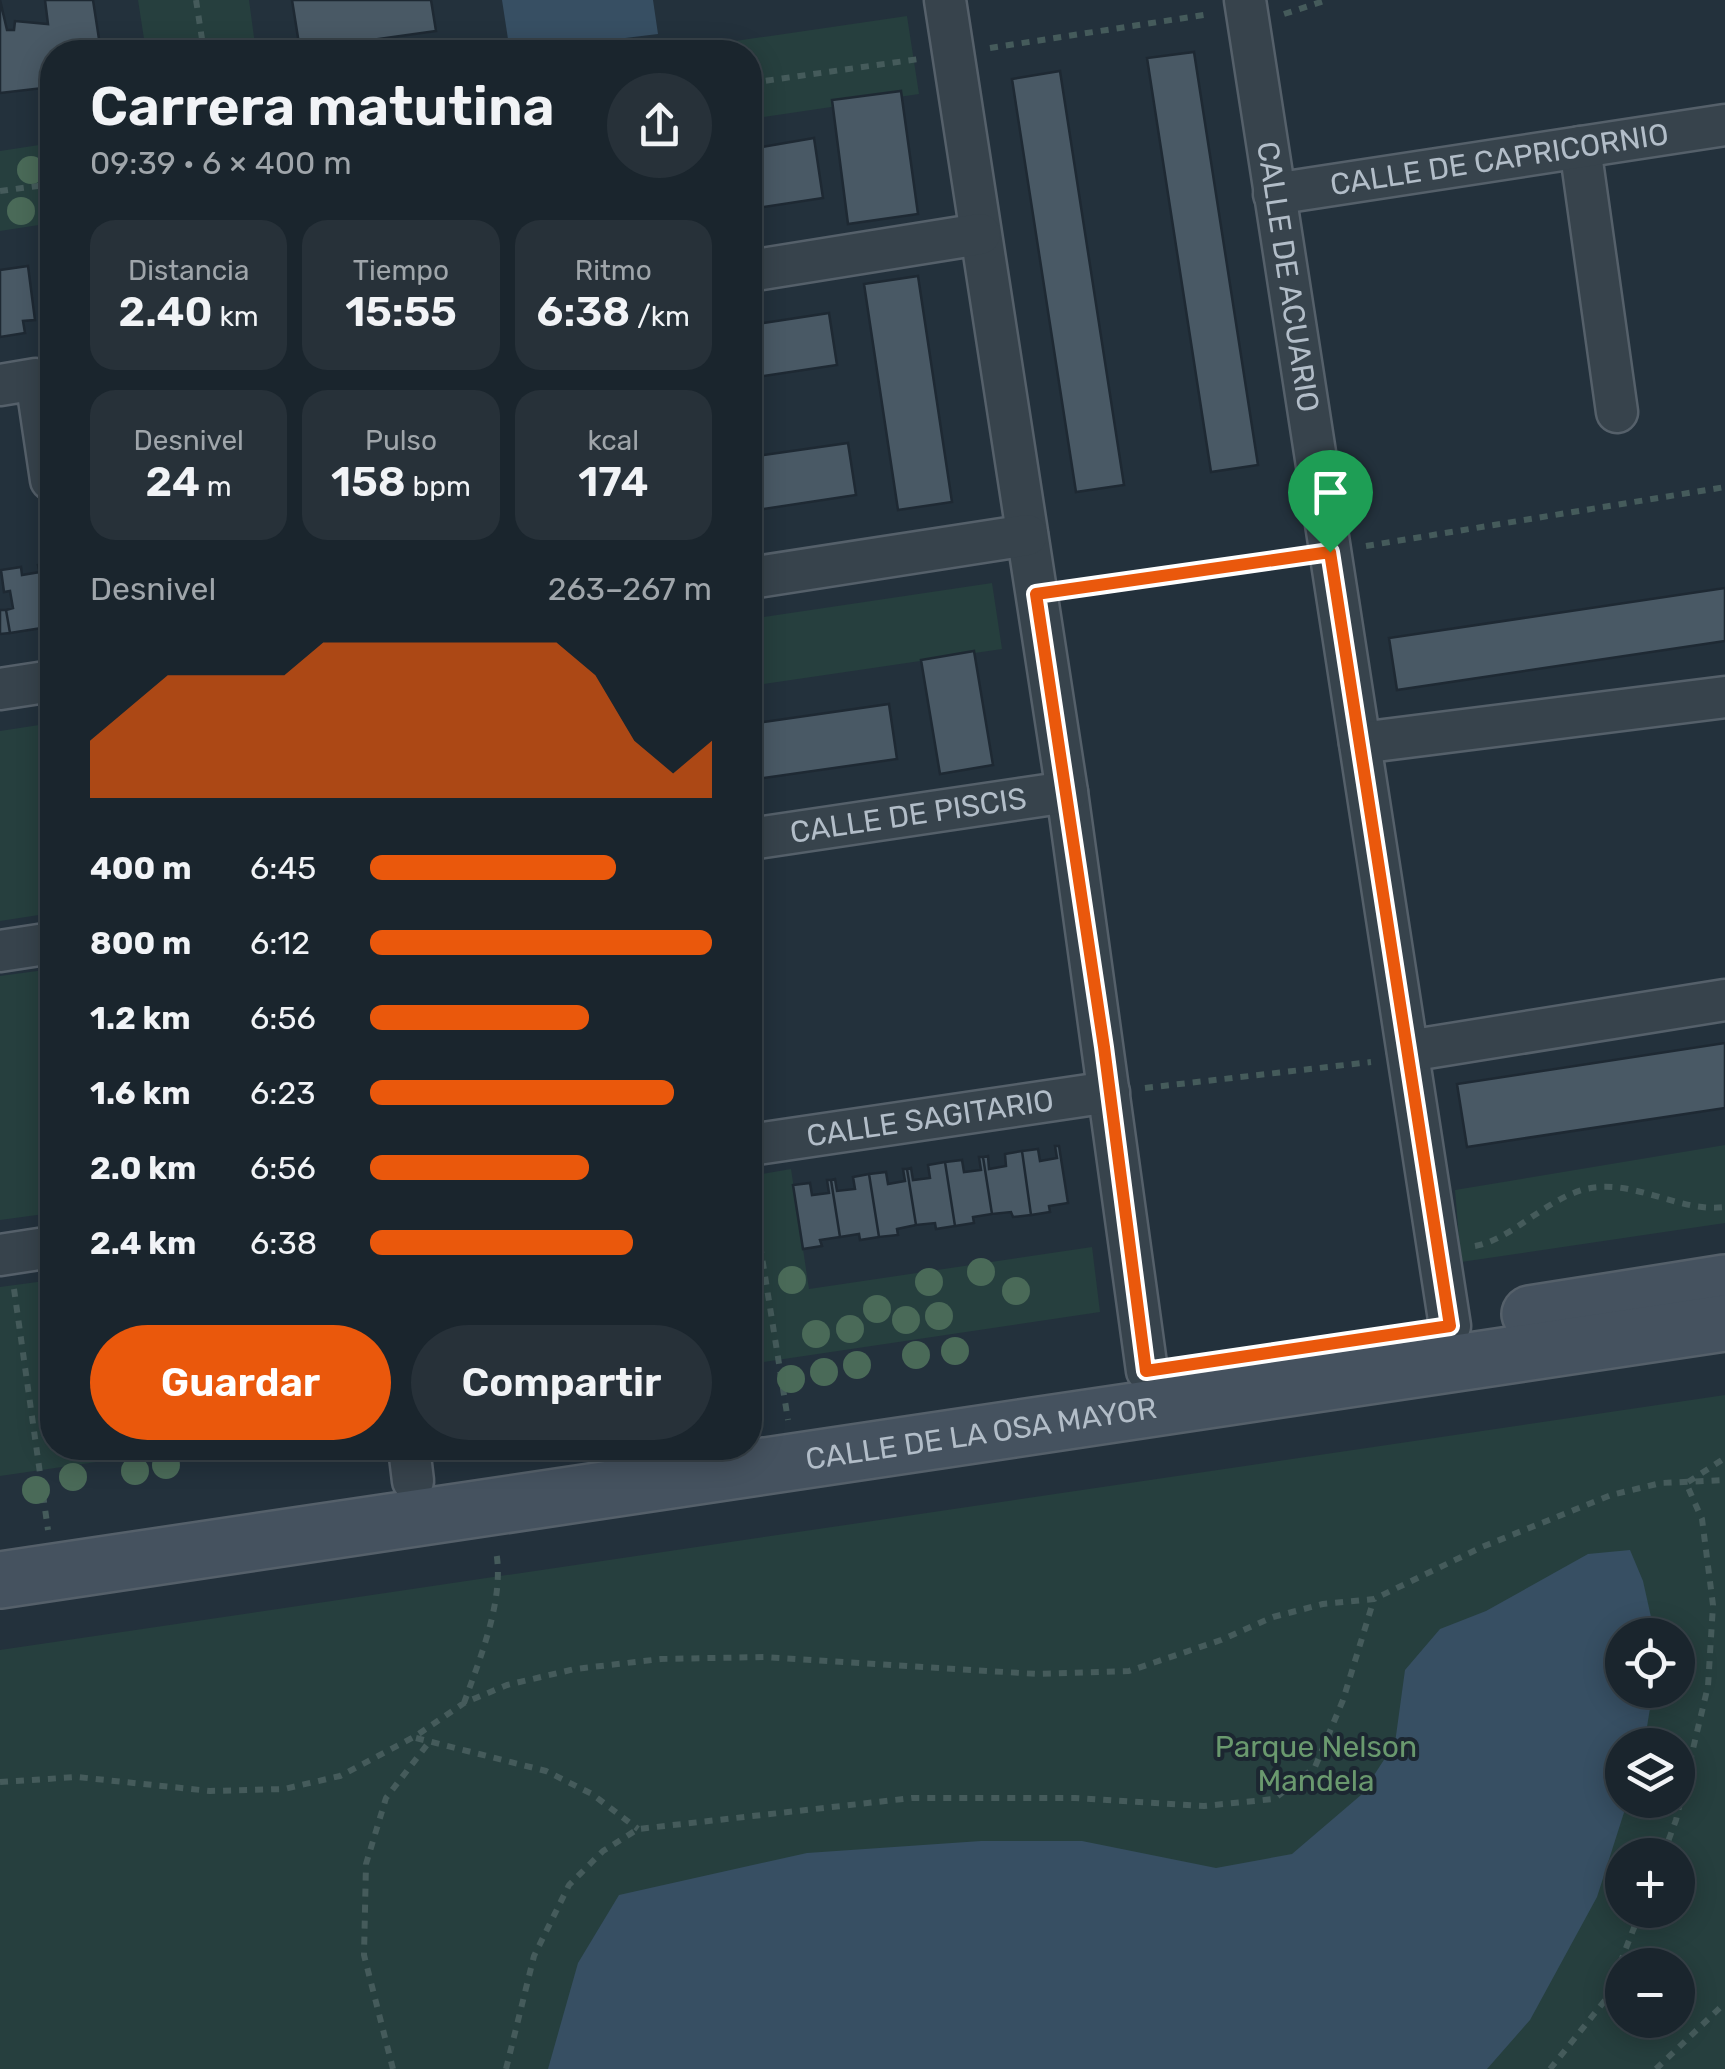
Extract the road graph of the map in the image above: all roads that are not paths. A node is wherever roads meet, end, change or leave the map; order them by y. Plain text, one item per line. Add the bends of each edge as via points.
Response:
1 (945, 0) edge
2 (1245, 4) edge
3 (1725, 125) edge
4 (1580, 147) junction
5 (1274, 194) junction
6 (980, 234) junction
7 (762, 268) edge
8 (0, 384) edge
9 (40, 408) edge
10 (1617, 412) dead end
11 (1026, 536) junction
12 (762, 576) edge
13 (40, 683) edge
14 (0, 689) edge
15 (1725, 697) edge
16 (1360, 744) junction
17 (1067, 792) junction
18 (762, 837) edge
19 (40, 945) edge
20 (0, 951) edge
21 (1725, 1000) edge
22 (1409, 1054) junction
23 (1109, 1092) junction
24 (762, 1143) edge
25 (40, 1249) edge
26 (5, 1254) edge
27 (1725, 1284) edge
28 (1725, 1323) edge
29 (1450, 1326) junction
30 (1146, 1371) junction
31 (770, 1429) edge
32 (469, 1460) edge
33 (411, 1464) edge
34 (24, 1540) edge
35 (0, 1580) edge

1 - 6 street, CALLE DE PISCIS
2 - 5 street, CALLE DE ACUARIO
3 - 4 street, CALLE DE CAPRICORNIO
4 - 5 street, CALLE DE CAPRICORNIO
4 - 10 street
5 - 16 street, CALLE DE ACUARIO
6 - 7 street
6 - 11 street, CALLE DE PISCIS
8 - 9 street via 36,379
11 - 12 street
11 - 17 street, CALLE DE PISCIS
13 - 14 street
15 - 16 street
16 - 22 street, CALLE DE ACUARIO
17 - 18 street, CALLE DE PISCIS
17 - 23 street, CALLE DE PISCIS
19 - 20 street
21 - 22 street
22 - 29 street, CALLE DE ACUARIO
23 - 24 street, CALLE SAGITARIO
23 - 30 street, CALLE DE PISCIS
25 - 26 street
27 - 29 street, CALLE DE LA OSA MAYOR
28 - 35 street, CALLE DE LA OSA MAYOR
29 - 30 street, CALLE DE LA OSA MAYOR
30 - 31 street, CALLE DE LA OSA MAYOR
32 - 33 street
33 - 34 street

